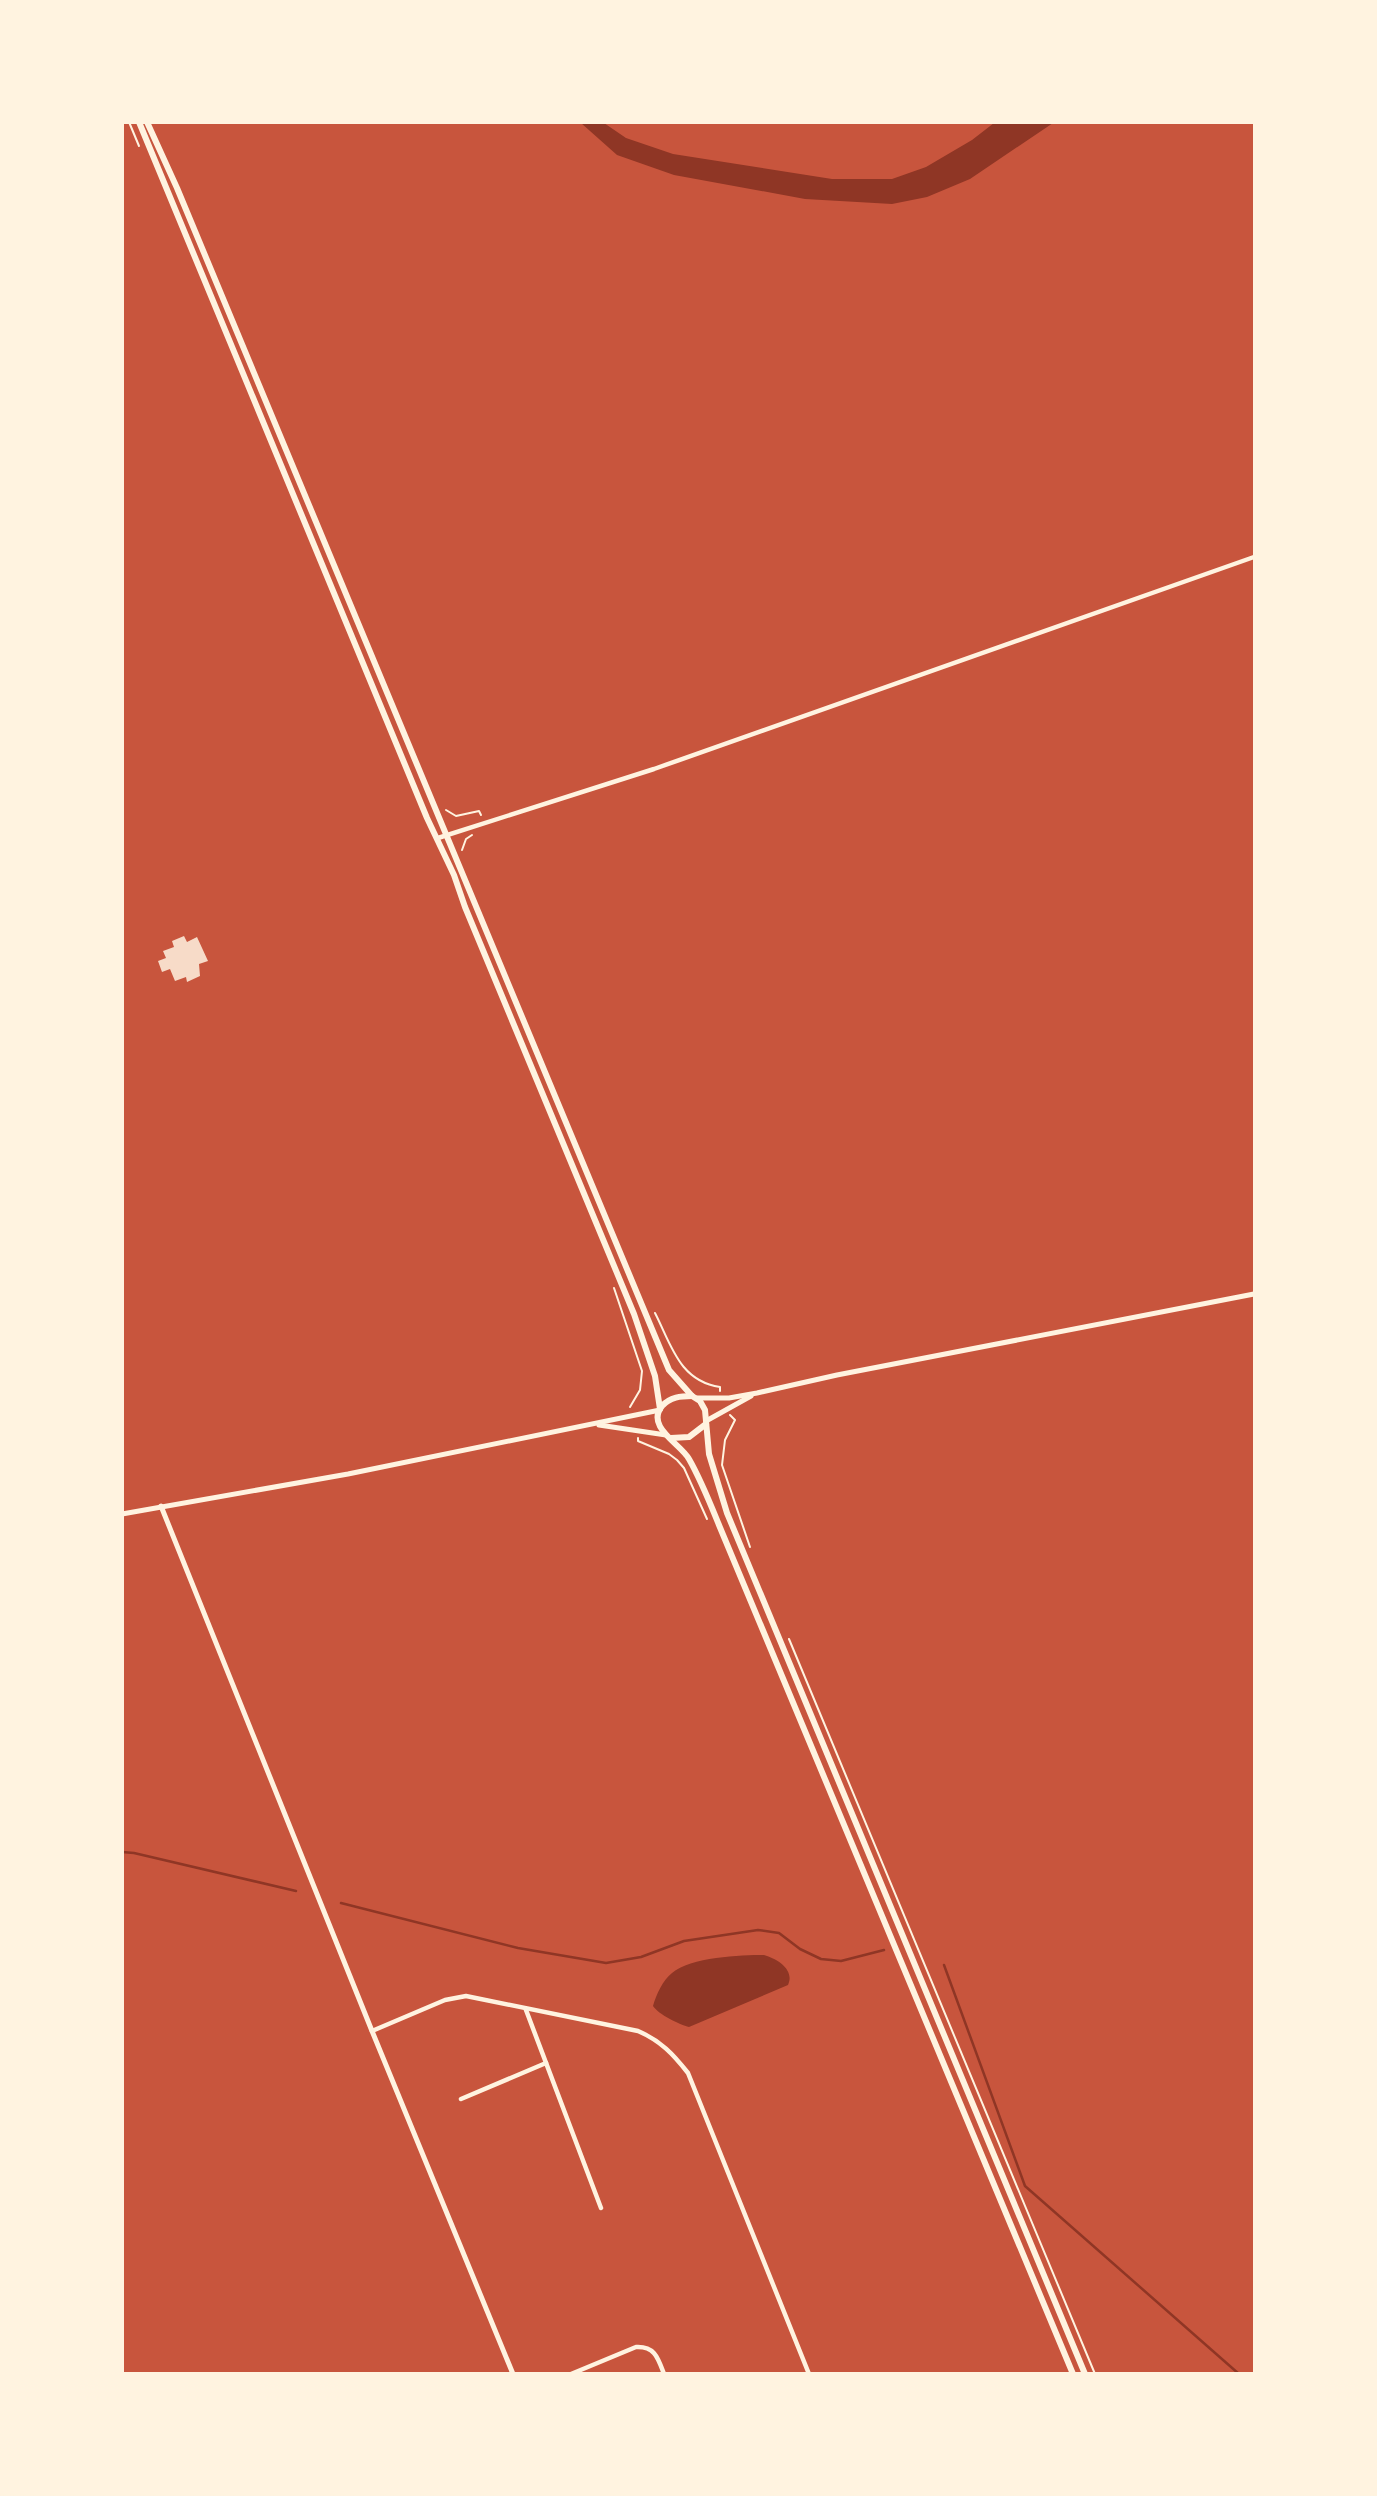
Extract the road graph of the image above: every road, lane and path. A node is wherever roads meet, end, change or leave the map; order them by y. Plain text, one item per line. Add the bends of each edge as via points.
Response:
1 (139, 122) edge
2 (147, 122) edge
3 (1255, 557) edge
4 (447, 835) junction
5 (438, 838) junction
6 (611, 1281) dead end
7 (1255, 1294) edge
8 (757, 1393) junction
9 (694, 1397) junction
10 (660, 1410) junction
11 (728, 1412) dead end
12 (632, 1413) dead end
13 (706, 1423) junction
14 (596, 1424) junction
15 (667, 1436) junction
16 (161, 1506) junction
17 (122, 1514) edge
18 (752, 1553) dead end
19 (784, 1632) dead end
20 (526, 2009) junction
21 (372, 2031) junction
22 (546, 2063) junction
23 (461, 2099) dead end
24 (601, 2208) dead end
25 (513, 2374) edge
26 (571, 2374) edge
27 (664, 2374) edge
28 (809, 2374) edge
29 (1073, 2374) edge
30 (1085, 2374) edge
31 (1095, 2374) edge

1 - 5 main road
2 - 4 main road
3 - 4 street via 654,769
4 - 5 street
4 - 9 main road via 669,1370
5 - 10 main road via 634,1314 655,1376
6 - 12 path via 642,1371 640,1390 629,1408
7 - 8 street
8 - 9 street
8 - 13 street
9 - 10 main road via 676,1397
9 - 13 main road via 705,1410
10 - 14 street
10 - 15 main road via 659,1426
11 - 18 path via 735,1420 724,1440 722,1465
13 - 15 main road via 688,1437
13 - 30 main road via 711,1464 727,1513
14 - 15 street
14 - 16 street
15 - 29 main road via 689,1458 719,1524
16 - 17 street
16 - 21 street
19 - 31 path
20 - 21 street via 466,1996 445,2000
20 - 22 street
20 - 28 street via 638,2031 671,2051 688,2073
21 - 25 street
22 - 23 street
22 - 24 street
26 - 27 street via 645,2347 656,2353

